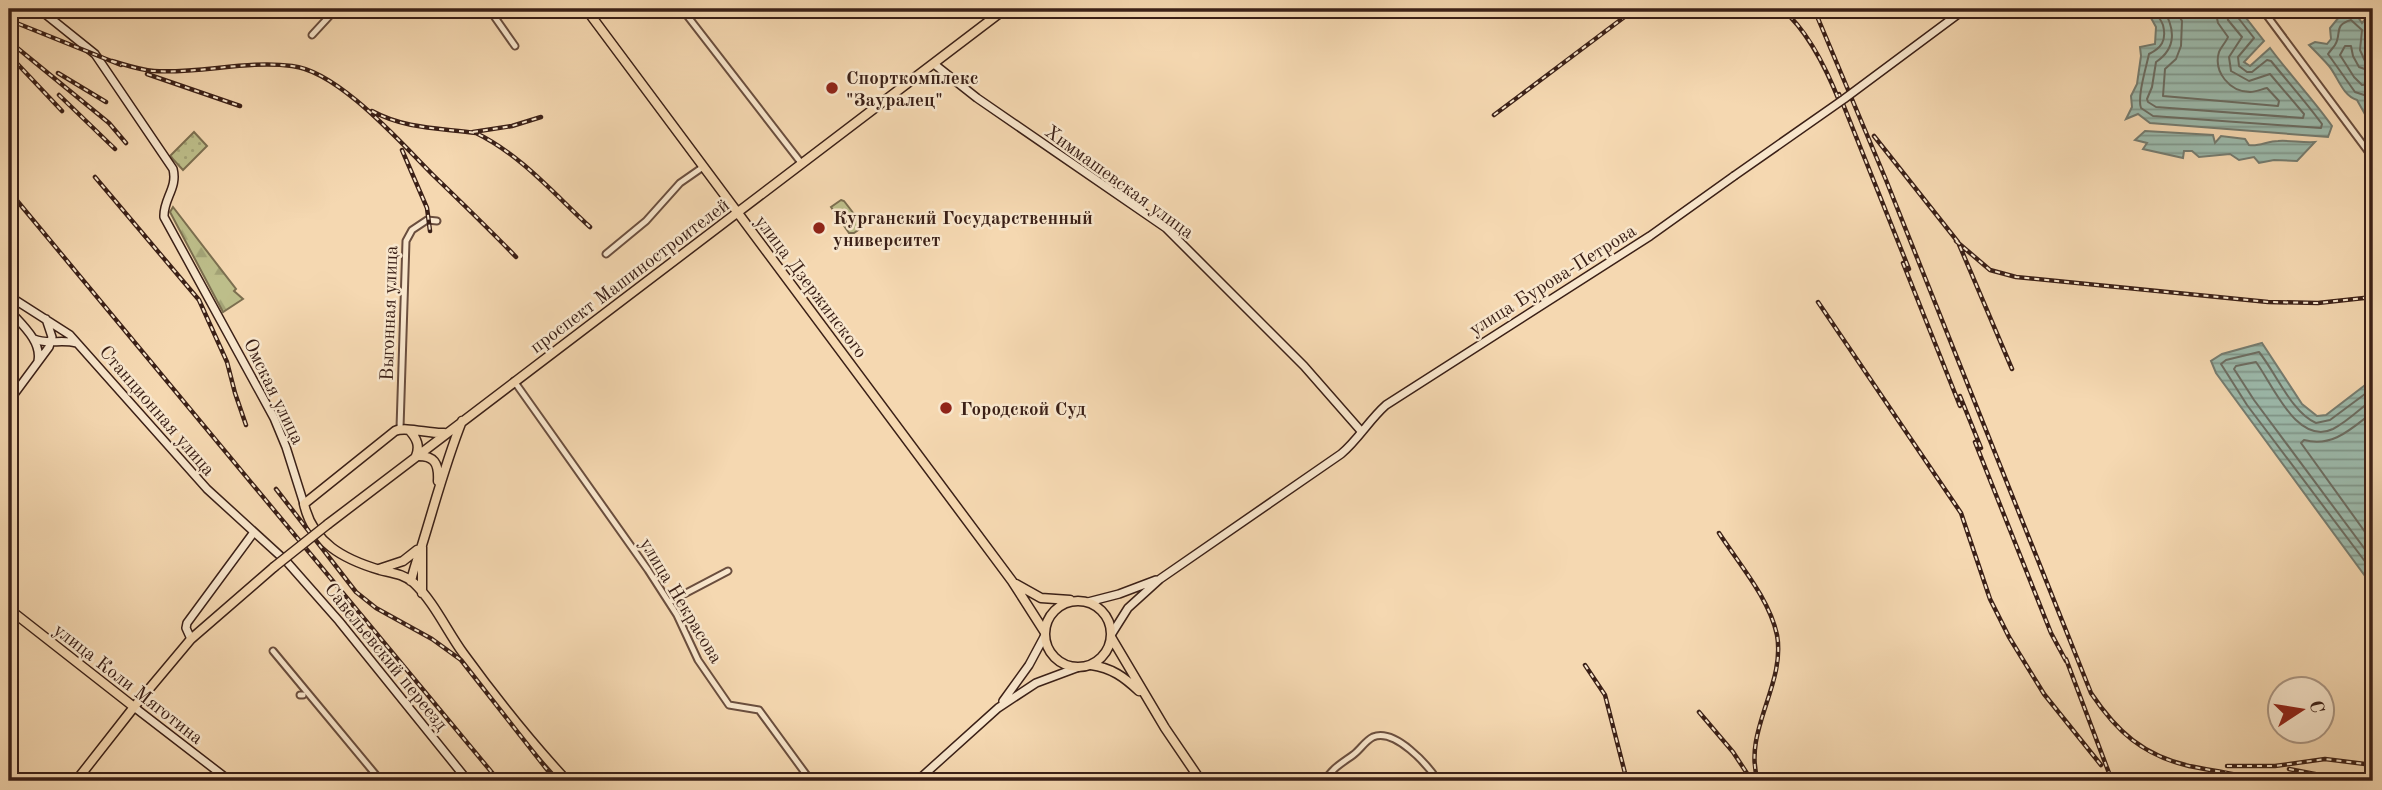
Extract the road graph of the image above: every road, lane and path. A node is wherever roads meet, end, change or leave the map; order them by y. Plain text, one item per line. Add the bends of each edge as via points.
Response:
1 (39, 9) edge
2 (336, 9) edge
3 (489, 9) edge
4 (586, 9) edge
5 (682, 9) edge
6 (1005, 9) edge
7 (1965, 9) edge
8 (2262, 9) edge
9 (312, 35) dead end
10 (515, 46) dead end
11 (934, 64) junction
12 (2373, 158) edge
13 (802, 164) junction
14 (703, 167) junction
15 (737, 214) junction
16 (437, 221) dead end
17 (606, 254) dead end
18 (9, 296) edge
19 (9, 310) edge
20 (34, 312) junction
21 (46, 319) junction
22 (21, 323) junction
23 (34, 339) junction
24 (51, 342) junction
25 (79, 345) junction
26 (37, 363) junction
27 (514, 381) junction
28 (9, 401) edge
29 (463, 419) junction
30 (404, 429) junction
31 (1360, 431) junction
32 (444, 433) junction
33 (415, 456) junction
34 (438, 488) junction
35 (304, 504) junction
36 (254, 532) junction
37 (422, 545) junction
38 (278, 553) joint
39 (379, 569) junction
40 (728, 571) dead end
41 (1160, 579) junction
42 (411, 581) junction
43 (1012, 582) junction
44 (422, 593) junction
45 (1076, 601) junction
46 (669, 602) junction
47 (1088, 602) junction
48 (9, 609) edge
49 (1044, 634) junction
50 (1111, 636) junction
51 (191, 639) junction
52 (274, 651) dead end
53 (1090, 665) junction
54 (1079, 667) junction
55 (1147, 698) junction
56 (134, 707) junction
57 (998, 708) junction
58 (76, 781) edge
59 (230, 781) edge
60 (382, 781) edge
61 (468, 781) edge
62 (567, 781) edge
63 (811, 781) edge
64 (918, 781) edge
65 (1201, 781) edge
66 (1325, 781) edge
67 (1438, 781) edge

1 - 35 main road, Омская улица via 95,54 173,169 175,185 164,217 274,418
2 - 9 street
3 - 10 street
4 - 14 main road, улица Дзержинского
5 - 13 street
6 - 11 main road, проспект Машиностроителей
7 - 31 main road, улица Бурова-Петрова, bridge via 1639,243 1400,395
8 - 12 street
11 - 13 main road, проспект Машиностроителей
11 - 31 main road, Химмашевская улица via 976,98 1166,228 1304,366
13 - 15 main road, проспект Машиностроителей
14 - 15 main road, улица Дзержинского
14 - 17 street
15 - 27 main road, проспект Машиностроителей
15 - 43 main road, улица Дзержинского
16 - 30 street, Выгонная улица via 427,220 405,241
18 - 20 main road, Станционная улица
19 - 22 main road
20 - 21 main road, Станционная улица
20 - 22 main road via 23,316
21 - 24 main road
21 - 25 main road, Станционная улица
22 - 23 main road
23 - 24 main road
23 - 26 main road
24 - 25 main road
24 - 26 main road
25 - 36 main road, Станционная улица via 207,489
26 - 28 main road
27 - 29 main road, проспект Машиностроителей
27 - 46 street, улица Некрасова
29 - 32 main road, проспект Машиностроителей
29 - 34 main road
30 - 32 main road
30 - 33 main road via 417,438
30 - 35 main road
31 - 41 main road, улица Бурова-Петрова via 1352,446
32 - 33 main road, проспект Машиностроителей
33 - 34 main road via 436,461
33 - 51 main road, проспект Машиностроителей, bridge
34 - 37 main road
35 - 39 main road, Омская улица via 310,525 321,539 349,558
36 - 38 main road, Станционная улица
36 - 51 main road via 195,611 186,628
37 - 39 main road via 403,561
37 - 42 main road
37 - 44 main road
38 - 61 main road, Савельевский переезд
39 - 42 main road, Омская улица
40 - 46 street
41 - 47 main road, улица Бурова-Петрова
41 - 50 main road, улица Бурова-Петрова via 1128,608
42 - 44 main road, Омская улица
43 - 45 main road, улица Дзержинского via 1041,598
43 - 49 main road, улица Дзержинского
44 - 62 main road, Омская улица via 463,653
45 - 47 main road
45 - 49 main road via 1055,610
46 - 63 street, улица Некрасова via 698,660 729,705 759,710
47 - 50 main road via 1106,616
48 - 56 main road, улица Коли Мяготина
49 - 54 main road via 1055,658
49 - 57 main road via 1029,665
50 - 53 main road via 1107,650
50 - 55 main road
51 - 56 main road, проспект Машиностроителей
52 - 60 street
53 - 54 main road
53 - 55 main road via 1121,674
54 - 57 main road via 1036,683
55 - 65 main road
56 - 58 main road, проспект Машиностроителей
56 - 59 main road, улица Коли Мяготина
57 - 64 main road
66 - 67 street via 1329,772 1376,736 1389,736 1403,745 1430,767

